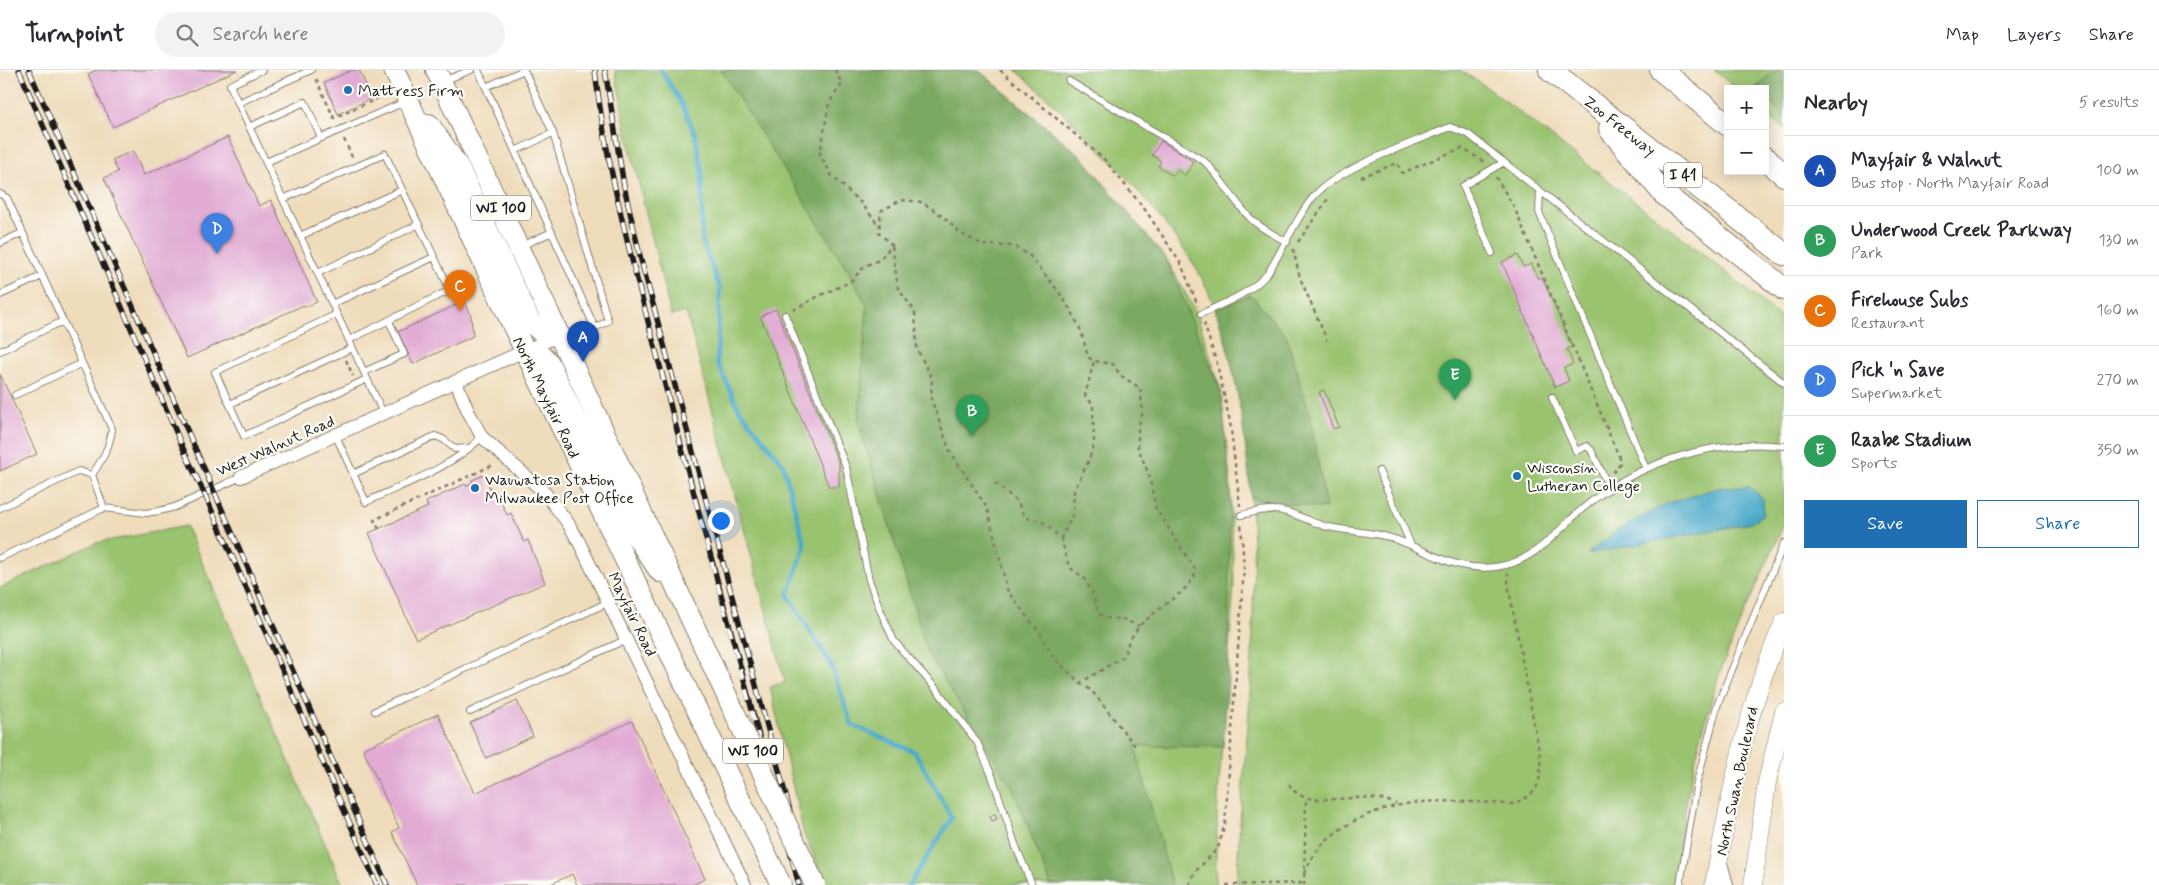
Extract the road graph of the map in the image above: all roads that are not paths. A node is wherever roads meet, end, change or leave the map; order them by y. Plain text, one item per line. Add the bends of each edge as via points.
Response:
1 (262, 70) edge
2 (311, 70) edge
3 (394, 70) edge
4 (471, 70) edge
5 (478, 70) edge
6 (524, 70) edge
7 (1550, 70) edge
8 (1661, 70) edge
9 (439, 76) edge
10 (1069, 81) dead end
11 (486, 87) junction
12 (1583, 95) junction
13 (402, 96) junction
14 (238, 102) junction
15 (1724, 122) edge
16 (250, 128) junction
17 (553, 133) junction
18 (321, 138) junction
19 (515, 151) junction
20 (1769, 156) edge
21 (266, 162) junction
22 (1504, 162) junction
23 (1769, 162) edge
24 (1784, 165) edge
25 (1784, 175) edge
26 (402, 190) junction
27 (1540, 191) junction
28 (0, 194) edge
29 (283, 199) junction
30 (419, 224) junction
31 (552, 232) junction
32 (22, 233) junction
33 (300, 236) junction
34 (1287, 242) junction
35 (0, 243) edge
36 (519, 247) junction
37 (1492, 253) dead end
38 (1784, 254) edge
39 (434, 257) junction
40 (318, 273) junction
41 (42, 276) junction
42 (1784, 288) edge
43 (0, 295) edge
44 (332, 304) junction
45 (337, 314) junction
46 (1201, 314) road end
47 (785, 315) road end
48 (63, 321) junction
49 (388, 321) junction
50 (560, 335) junction
51 (349, 340) junction
52 (352, 348) junction
53 (0, 351) edge
54 (525, 352) junction
55 (82, 363) junction
56 (366, 376) junction
57 (456, 382) junction
58 (1784, 383) edge
59 (15, 396) dead end
60 (1552, 397) dead end
61 (230, 404) junction
62 (384, 415) junction
63 (336, 436) junction
64 (482, 437) junction
65 (1784, 446) edge
66 (470, 448) junction
67 (1646, 469) junction
68 (1379, 471) dead end
69 (353, 474) junction
70 (92, 475) junction
71 (241, 478) joint
72 (1610, 489) junction
73 (0, 508) edge
74 (104, 508) junction
75 (1240, 512) road end
76 (1784, 543) edge
77 (1412, 546) junction
78 (0, 558) edge
79 (610, 602) junction
80 (688, 612) junction
81 (1784, 622) edge
82 (628, 639) junction
83 (375, 710) dead end
84 (470, 712) dead end
85 (1784, 712) edge
86 (1718, 860) junction
87 (745, 885) edge
88 (781, 885) edge
89 (816, 885) edge
90 (1032, 885) edge
91 (1680, 885) edge
92 (1714, 885) edge
93 (1725, 885) edge
94 (1753, 885) edge

1 - 14 lane via 230,85
2 - 14 lane
3 - 13 main road, North Mayfair Road / WI 100
4 - 9 lane
5 - 11 lane
6 - 11 lane
6 - 17 lane
7 - 12 highway, Zoo Freeway / I 41
8 - 15 highway
9 - 36 main road, WI 100
10 - 34 lane via 1204,161 1250,218
11 - 19 lane
12 - 38 highway, Zoo Freeway / I 41
12 - 42 highway via 1664,194
13 - 18 lane
13 - 50 main road via 458,166 530,321 544,334
13 - 54 main road, North Mayfair Road / WI 100
14 - 16 lane
16 - 18 lane via 305,102
16 - 21 lane
17 - 19 lane
17 - 31 lane via 608,321 595,328
18 - 21 lane
19 - 31 lane
20 - 24 highway
21 - 29 lane
22 - 27 lane
22 - 34 lane via 1468,134 1450,127 1335,180 1316,194
22 - 37 lane via 1463,186
23 - 25 highway
26 - 29 lane via 385,154
26 - 30 lane
26 - 33 lane
27 - 58 lane
27 - 67 lane via 1539,212
28 - 32 lane via 6,198
29 - 33 lane
30 - 39 lane
30 - 40 lane
31 - 36 lane
32 - 35 lane
32 - 41 lane
33 - 40 lane
34 - 46 lane via 1259,283 1248,292
36 - 50 main road, WI 100
39 - 44 lane
39 - 49 lane via 450,290
40 - 44 lane
41 - 43 lane
41 - 48 lane
44 - 45 lane
45 - 51 lane
45 - 61 lane via 215,372
47 - 90 lane via 846,467 870,580 894,642 977,742
48 - 53 lane
48 - 55 lane
49 - 51 lane
49 - 56 lane via 404,354
50 - 54 street, West Walnut Road
50 - 80 main road, WI 100
51 - 52 lane
52 - 56 lane
52 - 61 lane
54 - 57 street, West Walnut Road
54 - 80 main road via 539,353 549,363 624,519
54 - 88 main road, North Mayfair Road / WI 100
55 - 59 lane
55 - 70 lane via 112,428 105,455
56 - 61 lane via 244,436
56 - 62 lane
57 - 62 street, West Walnut Road
57 - 64 street, Mayfair Road
60 - 72 lane via 1576,451 1587,446
62 - 63 street, West Walnut Road
63 - 69 lane
63 - 71 street, West Walnut Road
64 - 66 lane
64 - 79 street, Mayfair Road via 531,478 558,509
65 - 67 lane via 1744,444 1722,447
66 - 69 lane via 455,449 434,436
66 - 69 lane via 452,461 366,502
67 - 72 lane
68 - 77 lane
70 - 73 lane via 79,471
70 - 74 lane
71 - 74 lane, West Walnut Road via 159,512
72 - 77 lane via 1525,559 1474,568 1458,566
74 - 78 lane
75 - 77 lane via 1282,511 1328,527 1386,536
76 - 91 lane via 1718,706 1698,782
79 - 82 street, Mayfair Road
79 - 83 lane
80 - 89 main road, WI 100, bridge
81 - 86 main road, North Swan Boulevard via 1754,701 1732,786
82 - 84 lane
82 - 87 street, Mayfair Road
85 - 94 main road, North Swan Boulevard via 1767,782
86 - 92 main road, North Swan Boulevard
86 - 93 street

